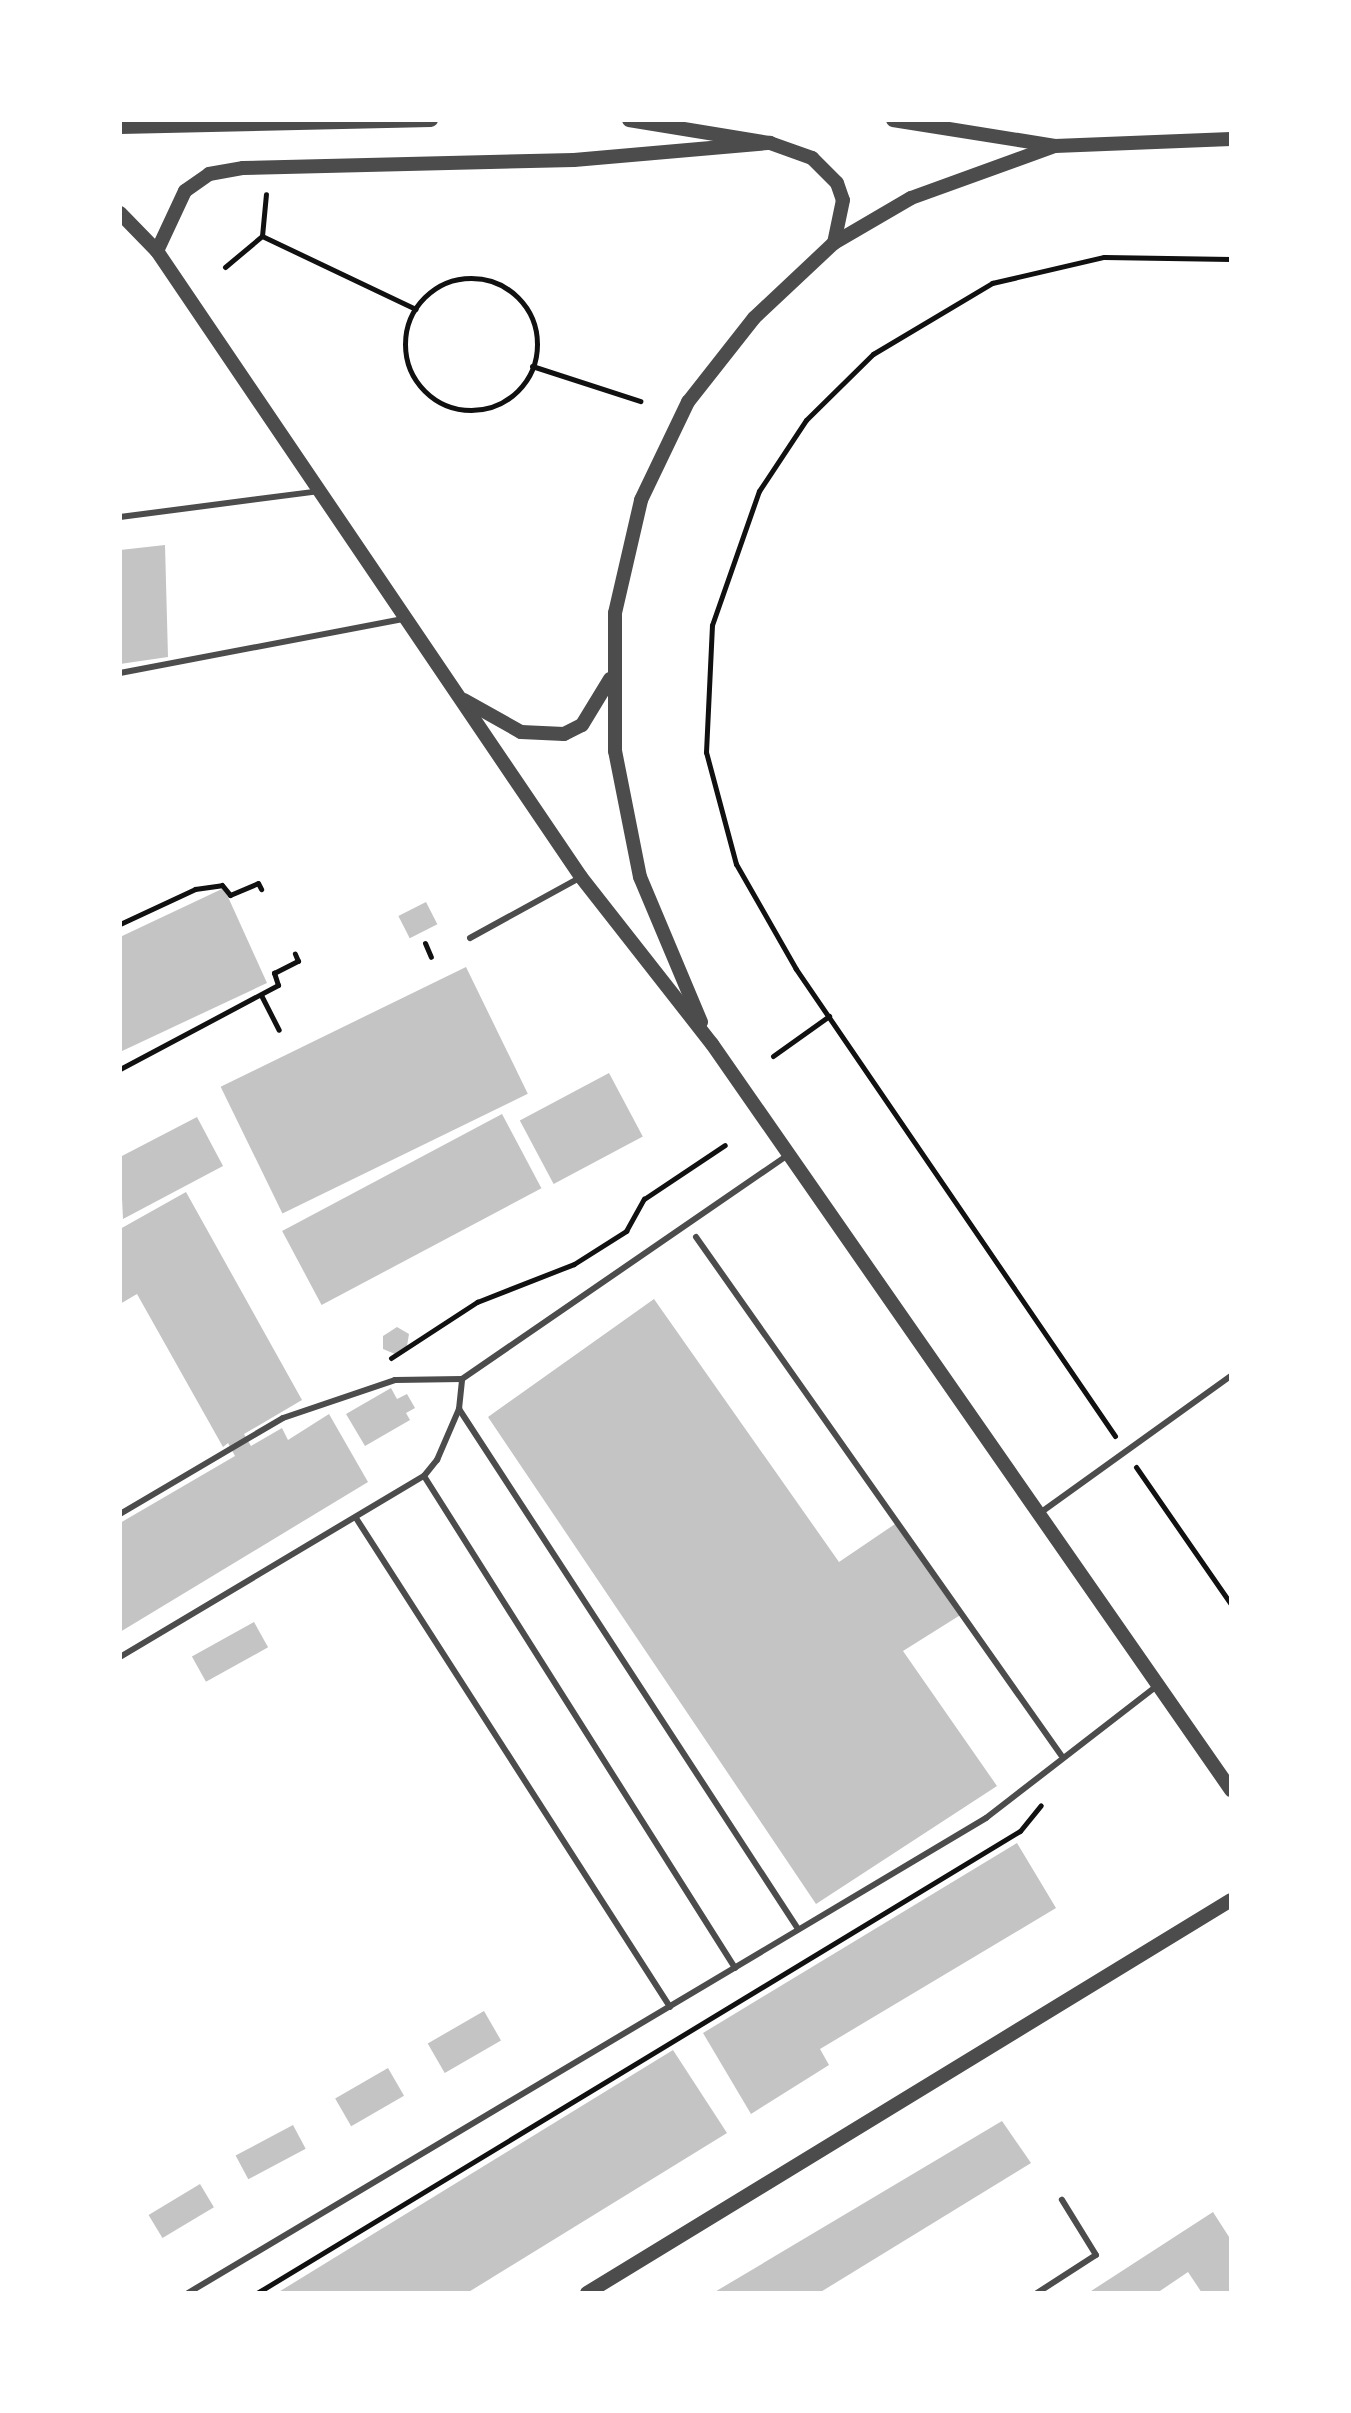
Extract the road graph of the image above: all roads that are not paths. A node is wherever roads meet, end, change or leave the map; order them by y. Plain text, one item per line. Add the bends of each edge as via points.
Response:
1 (431, 120) edge
2 (629, 120) edge
3 (893, 120) edge
4 (120, 127) edge
5 (1231, 139) edge
6 (770, 143) junction
7 (1055, 146) junction
8 (120, 213) edge
9 (834, 243) junction
10 (157, 251) junction
11 (320, 491) junction
12 (120, 517) edge
13 (406, 619) junction
14 (120, 673) edge
15 (611, 675) junction
16 (459, 697) junction
17 (581, 877) junction
18 (470, 938) dead end
19 (712, 1044) junction
20 (789, 1154) junction
21 (696, 1237) dead end
22 (1231, 1376) edge
23 (462, 1379) junction
24 (459, 1409) junction
25 (424, 1476) junction
26 (1040, 1513) junction
27 (120, 1514) edge
28 (356, 1518) junction
29 (120, 1657) edge
30 (1157, 1686) junction
31 (1061, 1755) junction
32 (1231, 1790) edge
33 (1231, 1900) edge
34 (798, 1929) junction
35 (735, 1968) junction
36 (670, 2007) junction
37 (1062, 2200) dead end
38 (188, 2293) edge
39 (587, 2293) edge
40 (1037, 2293) edge

1 - 4 street
2 - 6 street
3 - 7 street
5 - 7 street
6 - 9 street via 812,158 837,183 842,213
6 - 10 street via 574,160 243,168 209,174 185,191
7 - 9 street via 911,198
8 - 10 street
9 - 15 street via 754,318 672,429 641,500 624,559
10 - 11 street
11 - 12 lane
11 - 13 street
13 - 14 lane
13 - 16 street
15 - 16 street via 599,704 582,725 564,734 521,732
15 - 19 street via 615,751 640,877
16 - 17 street
17 - 18 lane
17 - 19 street
19 - 20 street
20 - 23 lane
20 - 26 street
21 - 31 lane
22 - 26 lane
23 - 24 lane
23 - 27 lane via 395,1380 283,1418
24 - 25 lane via 437,1460
24 - 34 lane
25 - 28 lane
25 - 35 lane
26 - 30 street
28 - 29 lane
28 - 36 lane
30 - 31 lane
30 - 32 street
31 - 34 lane via 1022,1793 986,1818
33 - 39 street
34 - 35 lane
35 - 36 lane
36 - 38 lane
37 - 40 lane via 1096,2255

